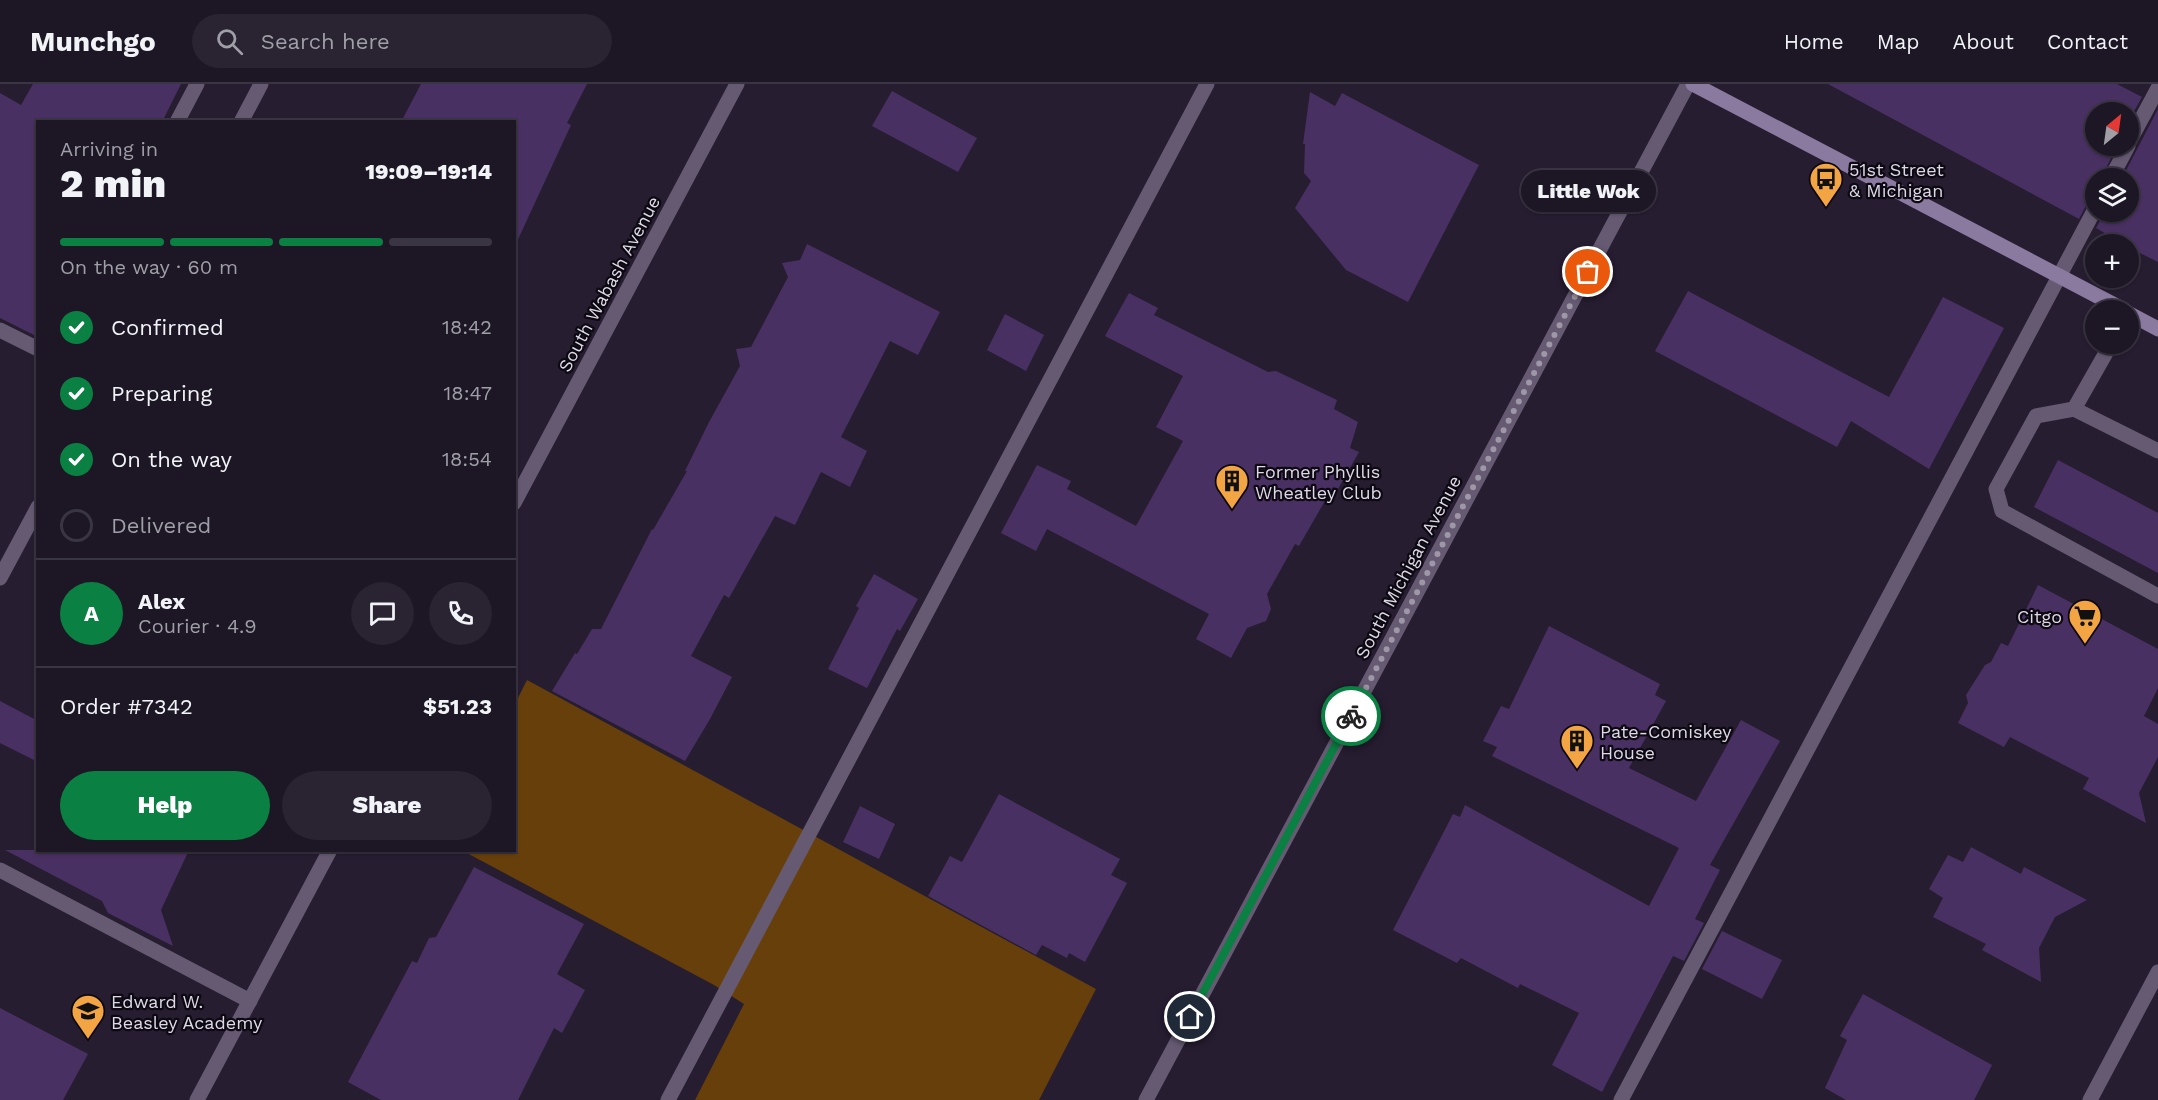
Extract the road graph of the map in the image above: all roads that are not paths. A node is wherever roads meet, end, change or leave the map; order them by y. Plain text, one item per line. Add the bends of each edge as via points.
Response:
1 (197, 84) edge
2 (261, 84) edge
3 (737, 84) edge
4 (1207, 84) edge
5 (1690, 84) edge
6 (2158, 88) edge
7 (178, 120) edge
8 (242, 120) edge
9 (2139, 124) edge
10 (2088, 222) edge
11 (2059, 277) junction
12 (2104, 300) edge
13 (2139, 318) edge
14 (2158, 328) edge
15 (0, 330) edge
16 (36, 349) edge
17 (2105, 354) edge
18 (2074, 410) junction
19 (2158, 451) edge
20 (516, 499) edge
21 (36, 511) edge
22 (0, 578) edge
23 (2158, 596) edge
24 (329, 852) edge
25 (0, 870) edge
26 (2158, 972) edge
27 (250, 1001) junction
28 (197, 1100) edge
29 (668, 1100) edge
30 (1146, 1100) edge
31 (1621, 1100) edge
32 (2090, 1100) edge

1 - 7 street
2 - 8 street
3 - 20 street, South Wabash Avenue
4 - 29 street
5 - 11 main road
5 - 30 street, South Michigan Avenue
6 - 9 street
10 - 11 street
11 - 12 main road
11 - 31 street
13 - 14 main road
15 - 16 street
17 - 18 street
18 - 19 street
18 - 23 street via 2036,416 1996,489 2002,511
21 - 22 street
24 - 27 street
25 - 27 street
26 - 32 street
27 - 28 street

